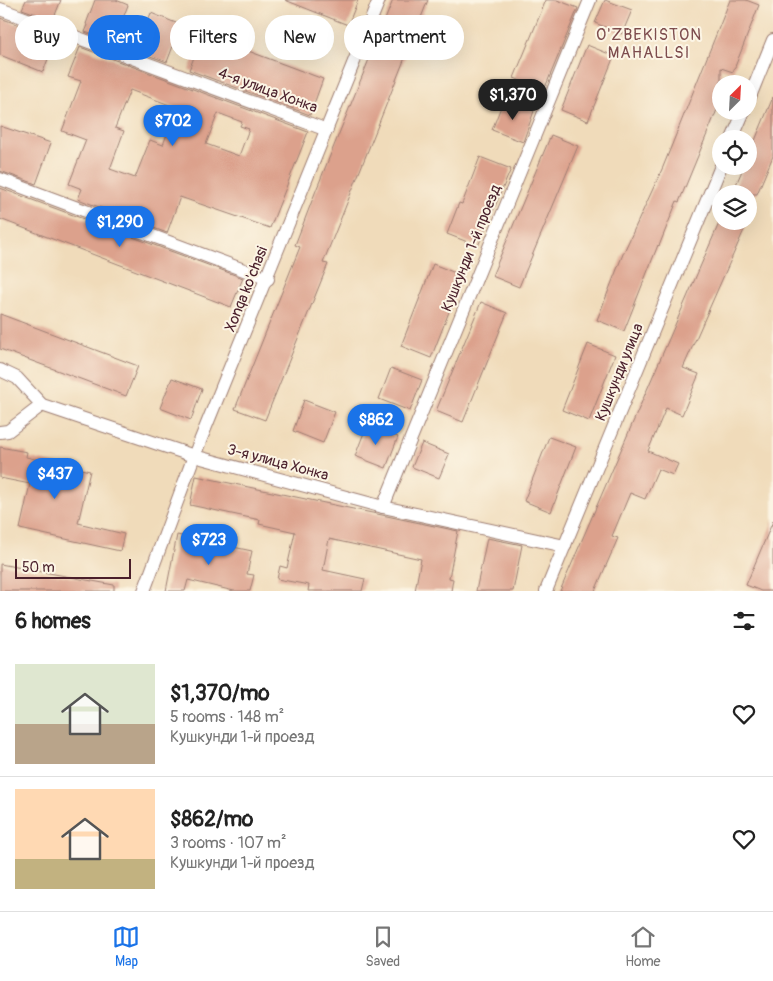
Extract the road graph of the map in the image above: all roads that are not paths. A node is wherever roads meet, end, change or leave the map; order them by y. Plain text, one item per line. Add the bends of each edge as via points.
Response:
1 (379, 0) edge
2 (590, 0) edge
3 (0, 9) edge
4 (773, 40) edge
5 (758, 77) edge
6 (327, 130) junction
7 (717, 175) edge
8 (0, 179) edge
9 (268, 279) junction
10 (0, 370) edge
11 (42, 405) junction
12 (0, 432) edge
13 (194, 456) junction
14 (383, 507) junction
15 (565, 546) junction
16 (144, 591) edge
17 (546, 591) edge

1 - 6 street, Xonqa ko'chasi
2 - 14 street, Кушкунди 1-й проезд
3 - 6 street, 4-я улица Хонка
4 - 5 street
6 - 9 street, Xonqa ko'chasi
7 - 15 street, Кушкунди улица
8 - 9 street
9 - 13 street, Xonqa ko'chasi
10 - 11 street, 3-я улица Хонка via 17,378
11 - 12 street via 8,432
11 - 13 street, 3-я улица Хонка
13 - 14 street, 3-я улица Хонка
13 - 16 street, Xonqa ko'chasi
14 - 15 street, 3-я улица Хонка
15 - 17 street, Кушкунди улица

